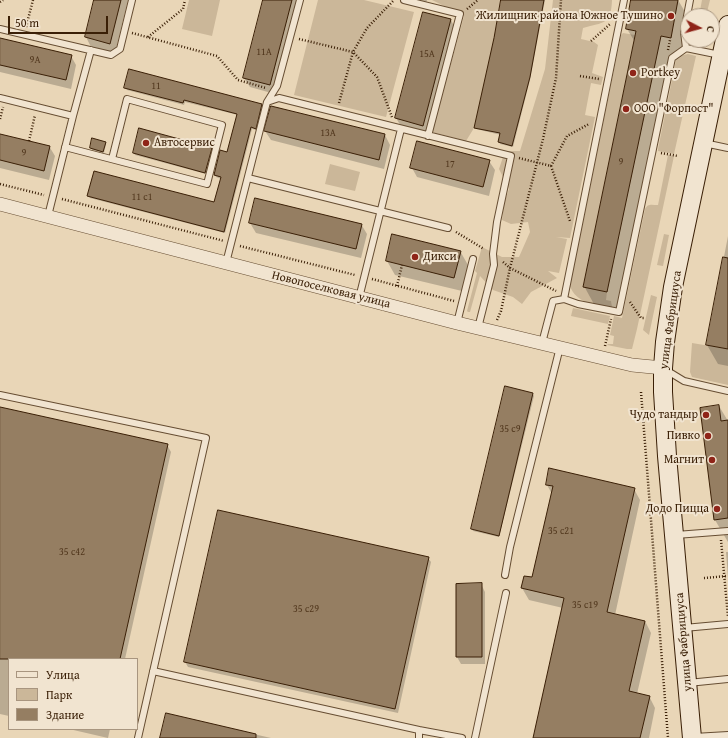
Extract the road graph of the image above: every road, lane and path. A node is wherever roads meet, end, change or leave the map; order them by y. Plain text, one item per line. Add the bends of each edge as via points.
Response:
1 (3, 0) edge
2 (33, 0) edge
3 (132, 0) edge
4 (185, 0) edge
5 (300, 0) edge
6 (394, 0) edge
7 (404, 0) edge
8 (478, 0) edge
9 (561, 0) edge
10 (624, 0) edge
11 (0, 2) edge
12 (460, 14) junction
13 (610, 24) dead end
14 (728, 25) edge
15 (0, 28) edge
16 (124, 31) junction
17 (24, 34) junction
18 (290, 36) junction
19 (148, 38) junction
20 (591, 41) dead end
21 (686, 48) joint
22 (91, 50) junction
23 (353, 52) junction
24 (724, 55) edge
25 (580, 75) dead end
26 (607, 81) junction
27 (274, 90) junction
28 (0, 98) edge
29 (266, 102) junction
30 (339, 103) dead end
31 (37, 107) junction
32 (73, 116) junction
33 (591, 123) dead end
34 (392, 127) junction
35 (401, 129) junction
36 (428, 136) junction
37 (29, 141) dead end
38 (704, 142) junction
39 (65, 147) junction
40 (728, 148) edge
41 (511, 156) junction
42 (112, 159) junction
43 (538, 162) junction
44 (551, 166) junction
45 (248, 178) junction
46 (0, 184) edge
47 (40, 194) dead end
48 (563, 201) dead end
49 (70, 202) dead end
50 (0, 204) edge
51 (380, 211) junction
52 (48, 216) junction
53 (448, 228) joint
54 (231, 243) junction
55 (493, 254) junction
56 (473, 259) dead end
57 (226, 263) junction
58 (402, 265) dead end
59 (510, 268) junction
60 (364, 277) junction
61 (541, 284) dead end
62 (397, 286) junction
63 (359, 298) junction
64 (564, 299) junction
65 (462, 303) junction
66 (614, 311) junction
67 (498, 318) dead end
68 (457, 323) junction
69 (478, 328) junction
70 (542, 343) junction
71 (605, 346) dead end
72 (560, 347) junction
73 (663, 368) junction
74 (728, 390) edge
75 (641, 392) dead end
76 (0, 395) edge
77 (720, 531) junction
78 (728, 531) edge
79 (675, 535) junction
80 (505, 575) dead end
81 (726, 576) junction
82 (704, 578) dead end
83 (506, 593) dead end
84 (728, 620) edge
85 (728, 624) edge
86 (683, 628) junction
87 (153, 671) junction
88 (728, 679) edge
89 (687, 683) junction
90 (419, 730) junction
91 (728, 735) edge
92 (138, 738) edge
93 (419, 738) edge
94 (462, 738) edge
95 (475, 738) edge
96 (668, 738) edge
97 (692, 738) edge

1 - 11 path
2 - 17 path
3 - 16 lane
4 - 19 path via 183,9
5 - 18 lane
6 - 23 path via 367,28
7 - 12 lane
8 - 12 path
9 - 43 path via 556,78
10 - 26 lane
12 - 36 lane
13 - 20 path
14 - 24 main road, улица Фабрициуса
15 - 17 lane
16 - 19 path
16 - 22 lane via 120,49 111,55
17 - 22 lane
18 - 23 path
18 - 27 lane
19 - 27 path via 217,56 238,80
21 - 24 lane
21 - 66 lane via 672,58 619,312
22 - 32 lane
23 - 30 path
23 - 34 path via 377,77 392,119
24 - 38 main road, улица Фабрициуса
25 - 26 path
26 - 64 lane
27 - 29 lane
28 - 31 lane
29 - 34 lane via 279,98
29 - 45 lane
31 - 32 lane
31 - 37 path
32 - 39 lane
33 - 44 path via 567,136
34 - 35 lane
35 - 36 lane
35 - 51 lane
36 - 41 lane
38 - 40 lane
38 - 73 main road, улица Фабрициуса via 673,287
39 - 42 lane
39 - 52 lane
41 - 43 path
41 - 55 lane
42 - 42 lane via 207,184 222,125 127,99
43 - 44 path
43 - 59 path
44 - 48 path
45 - 51 lane
45 - 54 lane
46 - 47 path
49 - 54 path
50 - 52 street, Новопоселковая улица
51 - 53 lane
51 - 60 lane
52 - 57 street, Новопоселковая улица
53 - 55 path
54 - 57 lane
54 - 60 path
55 - 59 path
55 - 69 lane via 494,265
56 - 65 lane
57 - 63 street, Новопоселковая улица
58 - 62 path
59 - 61 path
59 - 67 path
60 - 62 path
60 - 63 lane
62 - 65 path
63 - 68 street, Новопоселковая улица
64 - 66 lane
64 - 70 lane via 553,302
65 - 68 lane
66 - 71 path
68 - 69 street, Новопоселковая улица
69 - 70 street, Новопоселковая улица
70 - 72 street, Новопоселковая улица
72 - 73 street, Новопоселковая улица via 632,364
72 - 80 lane
73 - 74 lane via 684,381
73 - 79 main road, улица Фабрициуса via 666,448
75 - 96 path
76 - 87 lane via 206,438
77 - 78 lane
77 - 79 lane
77 - 81 path
79 - 86 main road, улица Фабрициуса
81 - 82 path
81 - 84 path
83 - 95 lane
85 - 86 lane
86 - 89 main road, улица Фабрициуса
87 - 90 lane
87 - 92 lane
88 - 89 lane
89 - 97 main road, улица Фабрициуса
90 - 93 lane
90 - 94 lane
91 - 97 lane

